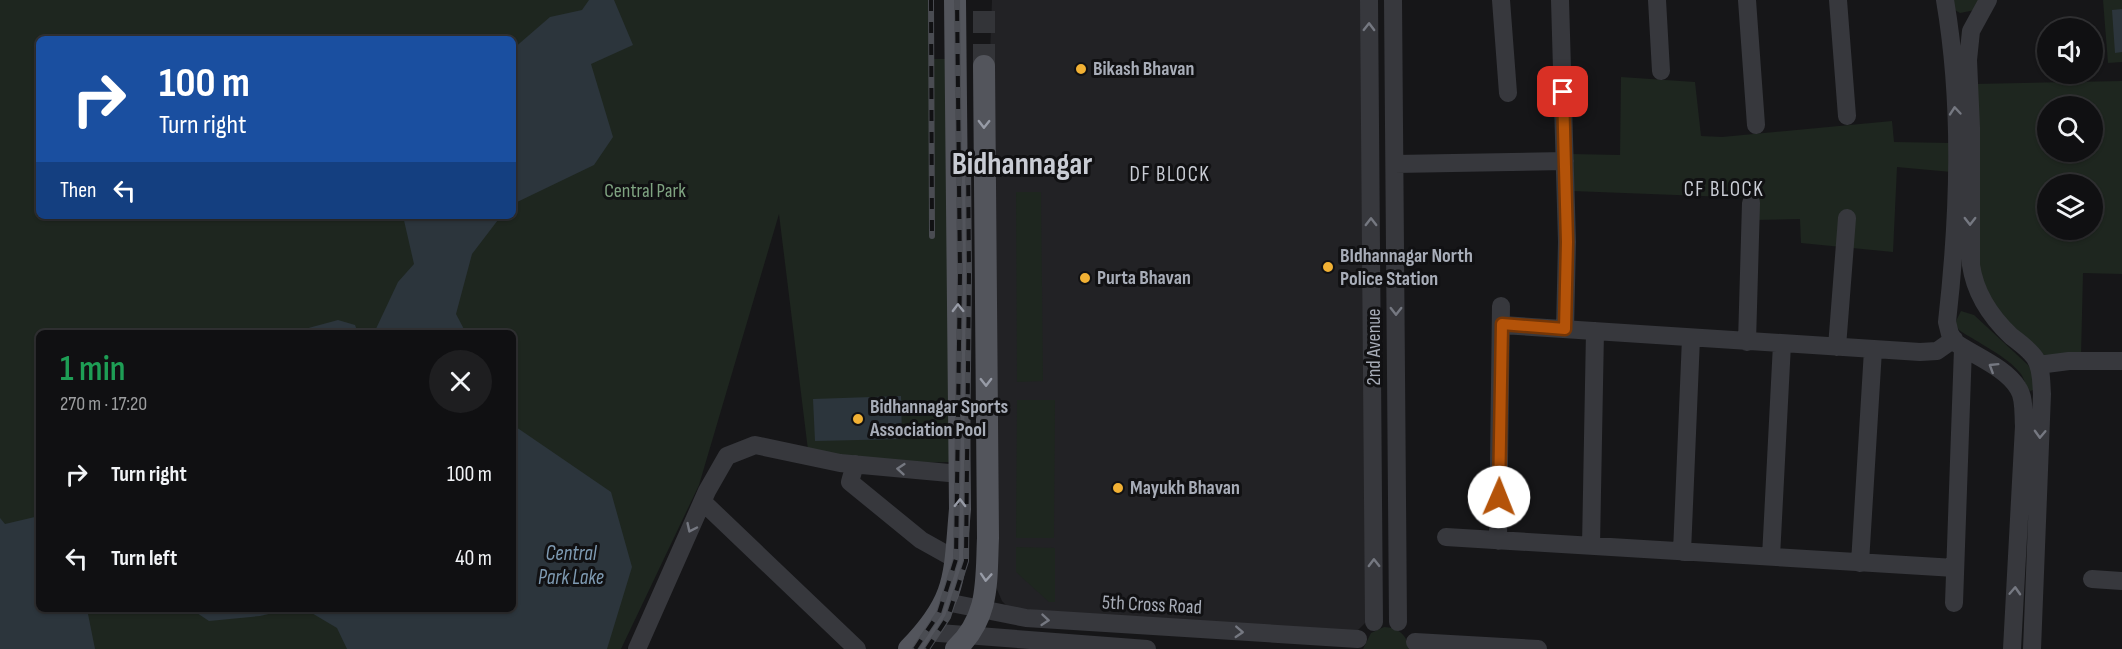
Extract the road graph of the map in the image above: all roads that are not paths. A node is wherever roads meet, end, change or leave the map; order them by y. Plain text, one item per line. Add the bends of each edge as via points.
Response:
1 (955, 0) edge
2 (1369, 0) edge
3 (1393, 0) edge
4 (1501, 0) edge
5 (1560, 0) edge
6 (1658, 0) edge
7 (1747, 0) edge
8 (1838, 0) edge
9 (1945, 0) edge
10 (1988, 0) edge
11 (1950, 30) junction
12 (1971, 31) junction
13 (984, 66) tunnel mouth
14 (1661, 71) dead end
15 (1508, 93) dead end
16 (1370, 104) junction
17 (1394, 106) junction
18 (1846, 116) dead end
19 (1756, 125) dead end
20 (1565, 161) junction
21 (1395, 164) junction
22 (1371, 193) junction
23 (1395, 193) junction
24 (1751, 203) dead end
25 (1847, 218) dead end
26 (1978, 292) junction
27 (1949, 308) junction
28 (1565, 329) junction
29 (1595, 331) junction
30 (986, 337) junction
31 (958, 338) junction
32 (1691, 338) junction
33 (1747, 342) junction
34 (1782, 344) junction
35 (1959, 344) junction
36 (1837, 348) junction
37 (1873, 350) junction
38 (2122, 361) edge
39 (2038, 365) junction
40 (2042, 394) junction
41 (2022, 399) junction
42 (855, 464) junction
43 (960, 474) junction
44 (703, 502) junction
45 (2027, 534) junction
46 (1446, 537) dead end
47 (1498, 541) junction
48 (1592, 546) junction
49 (1682, 552) junction
50 (1771, 557) junction
51 (955, 559) junction
52 (1860, 563) junction
53 (1955, 568) junction
54 (2092, 579) dead end
55 (2122, 581) edge
56 (946, 602) junction
57 (1954, 603) dead end
58 (983, 609) junction
59 (1374, 622) junction
60 (1398, 622) junction
61 (926, 632) junction
62 (963, 642) edge
63 (1357, 644) edge
64 (1415, 645) edge
65 (1495, 648) edge
66 (637, 649) edge
67 (858, 649) edge
68 (909, 649) edge
69 (1147, 649) edge
70 (1538, 649) edge
71 (2012, 649) edge
72 (2032, 649) edge

31 -> 1 main road
16 -> 2 street, 2nd Avenue
3 - 17 street, 2nd Avenue
4 - 15 street
5 - 20 street
6 - 14 street
7 - 19 street
8 - 18 street
9 - 11 street
10 - 12 street
11 - 12 street
27 -> 11 street via 1959,148
12 -> 26 street via 1971,265
13 -> 30 main road
16 - 17 street
16 - 22 street, 2nd Avenue
17 - 21 street, 2nd Avenue
20 - 21 street
20 - 28 street
21 - 23 street, 2nd Avenue
22 - 23 street
59 -> 22 street, 2nd Avenue
23 -> 60 street, 2nd Avenue
24 - 33 street
25 - 36 street
26 - 27 street
26 - 39 street via 1998,323 2035,357
27 - 35 street via 1947,322
28 - 29 street
28 - 47 street via 1501,315
29 - 32 street
29 - 48 street
30 - 31 main road
30 -> 58 main road via 988,538
31 - 43 main road
32 - 33 street
32 - 49 street
33 - 34 street
34 - 36 street
34 - 50 street
35 - 37 street via 1937,351
41 -> 35 street via 2010,377
35 - 53 street
36 - 37 street
37 - 52 street
38 - 39 street
39 - 40 street
40 - 41 street
40 -> 45 street
41 - 45 street
43 -> 42 street
42 - 44 street via 755,445 727,456
42 - 51 street via 850,482 921,540
51 -> 43 main road
44 -> 66 street
44 - 67 street
71 -> 45 street
45 - 72 street
46 - 47 street
47 - 48 street
48 - 49 street
49 - 50 street
50 - 52 street
51 - 56 main road
52 - 53 street
53 - 57 street
54 - 55 street
56 - 58 street, 5th Cross Road
56 - 61 main road
58 - 62 main road
58 -> 63 street, 5th Cross Road via 1068,622
59 - 60 street
59 - 63 street via 1364,629
60 - 64 street via 1408,630
61 - 62 street
61 - 68 main road
62 - 69 street
64 - 65 street
65 - 70 street

